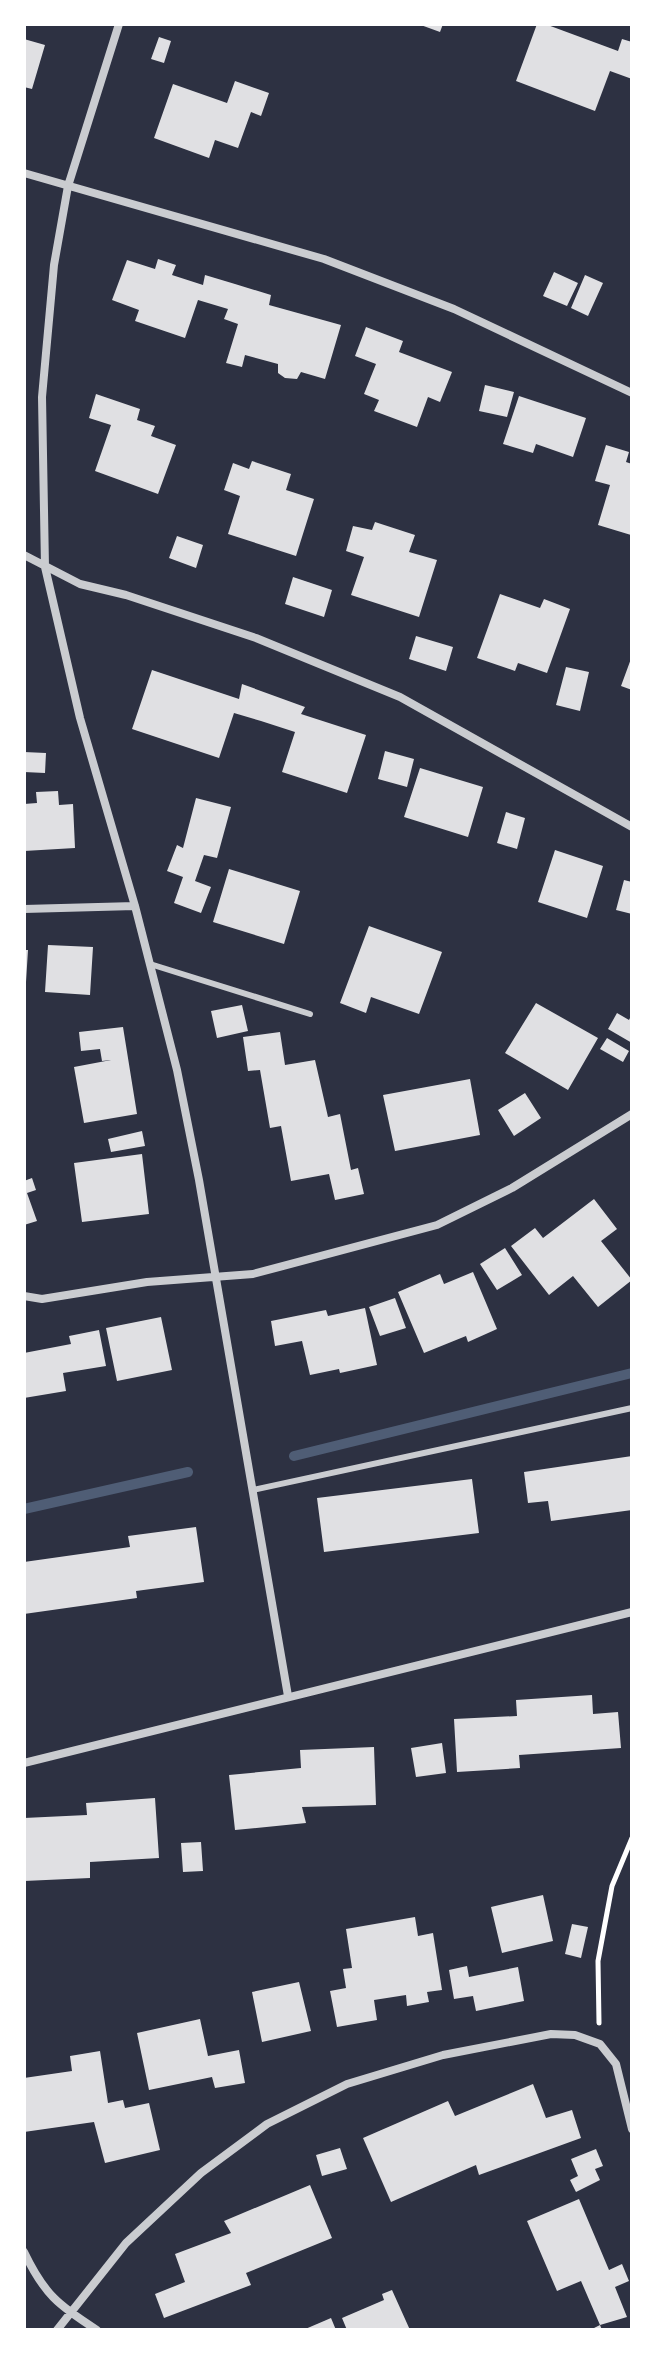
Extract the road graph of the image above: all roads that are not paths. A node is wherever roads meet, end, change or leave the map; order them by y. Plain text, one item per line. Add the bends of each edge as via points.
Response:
1 (119, 24) edge
2 (24, 173) edge
3 (68, 186) junction
4 (632, 393) edge
5 (24, 555) edge
6 (45, 567) junction
7 (632, 827) edge
8 (135, 906) junction
9 (24, 909) edge
10 (150, 964) junction
11 (310, 1014) dead end
12 (632, 1114) edge
13 (215, 1279) junction
14 (24, 1296) edge
15 (632, 1408) edge
16 (253, 1490) junction
17 (632, 1612) edge
18 (288, 1696) junction
19 (24, 1763) edge
20 (632, 2129) edge
21 (24, 2252) edge
22 (72, 2314) junction
23 (57, 2330) edge
24 (97, 2330) edge

1 - 3 street
2 - 3 street
3 - 4 street via 324,259 454,309
3 - 6 street via 54,265 42,397
5 - 6 street
6 - 7 street via 80,584 256,638 400,697
6 - 8 street via 80,718
8 - 9 street
8 - 10 street
10 - 11 lane
10 - 13 street via 177,1070
12 - 13 street via 512,1188 437,1225 253,1274
13 - 14 street via 147,1282 42,1299
13 - 16 street
15 - 16 lane
16 - 18 street
17 - 18 street
18 - 19 street
20 - 22 street via 616,2064 600,2044 575,2035 551,2034 443,2055 347,2084 267,2124 201,2173 126,2243
21 - 22 street via 38,2282
22 - 23 street
22 - 24 street

